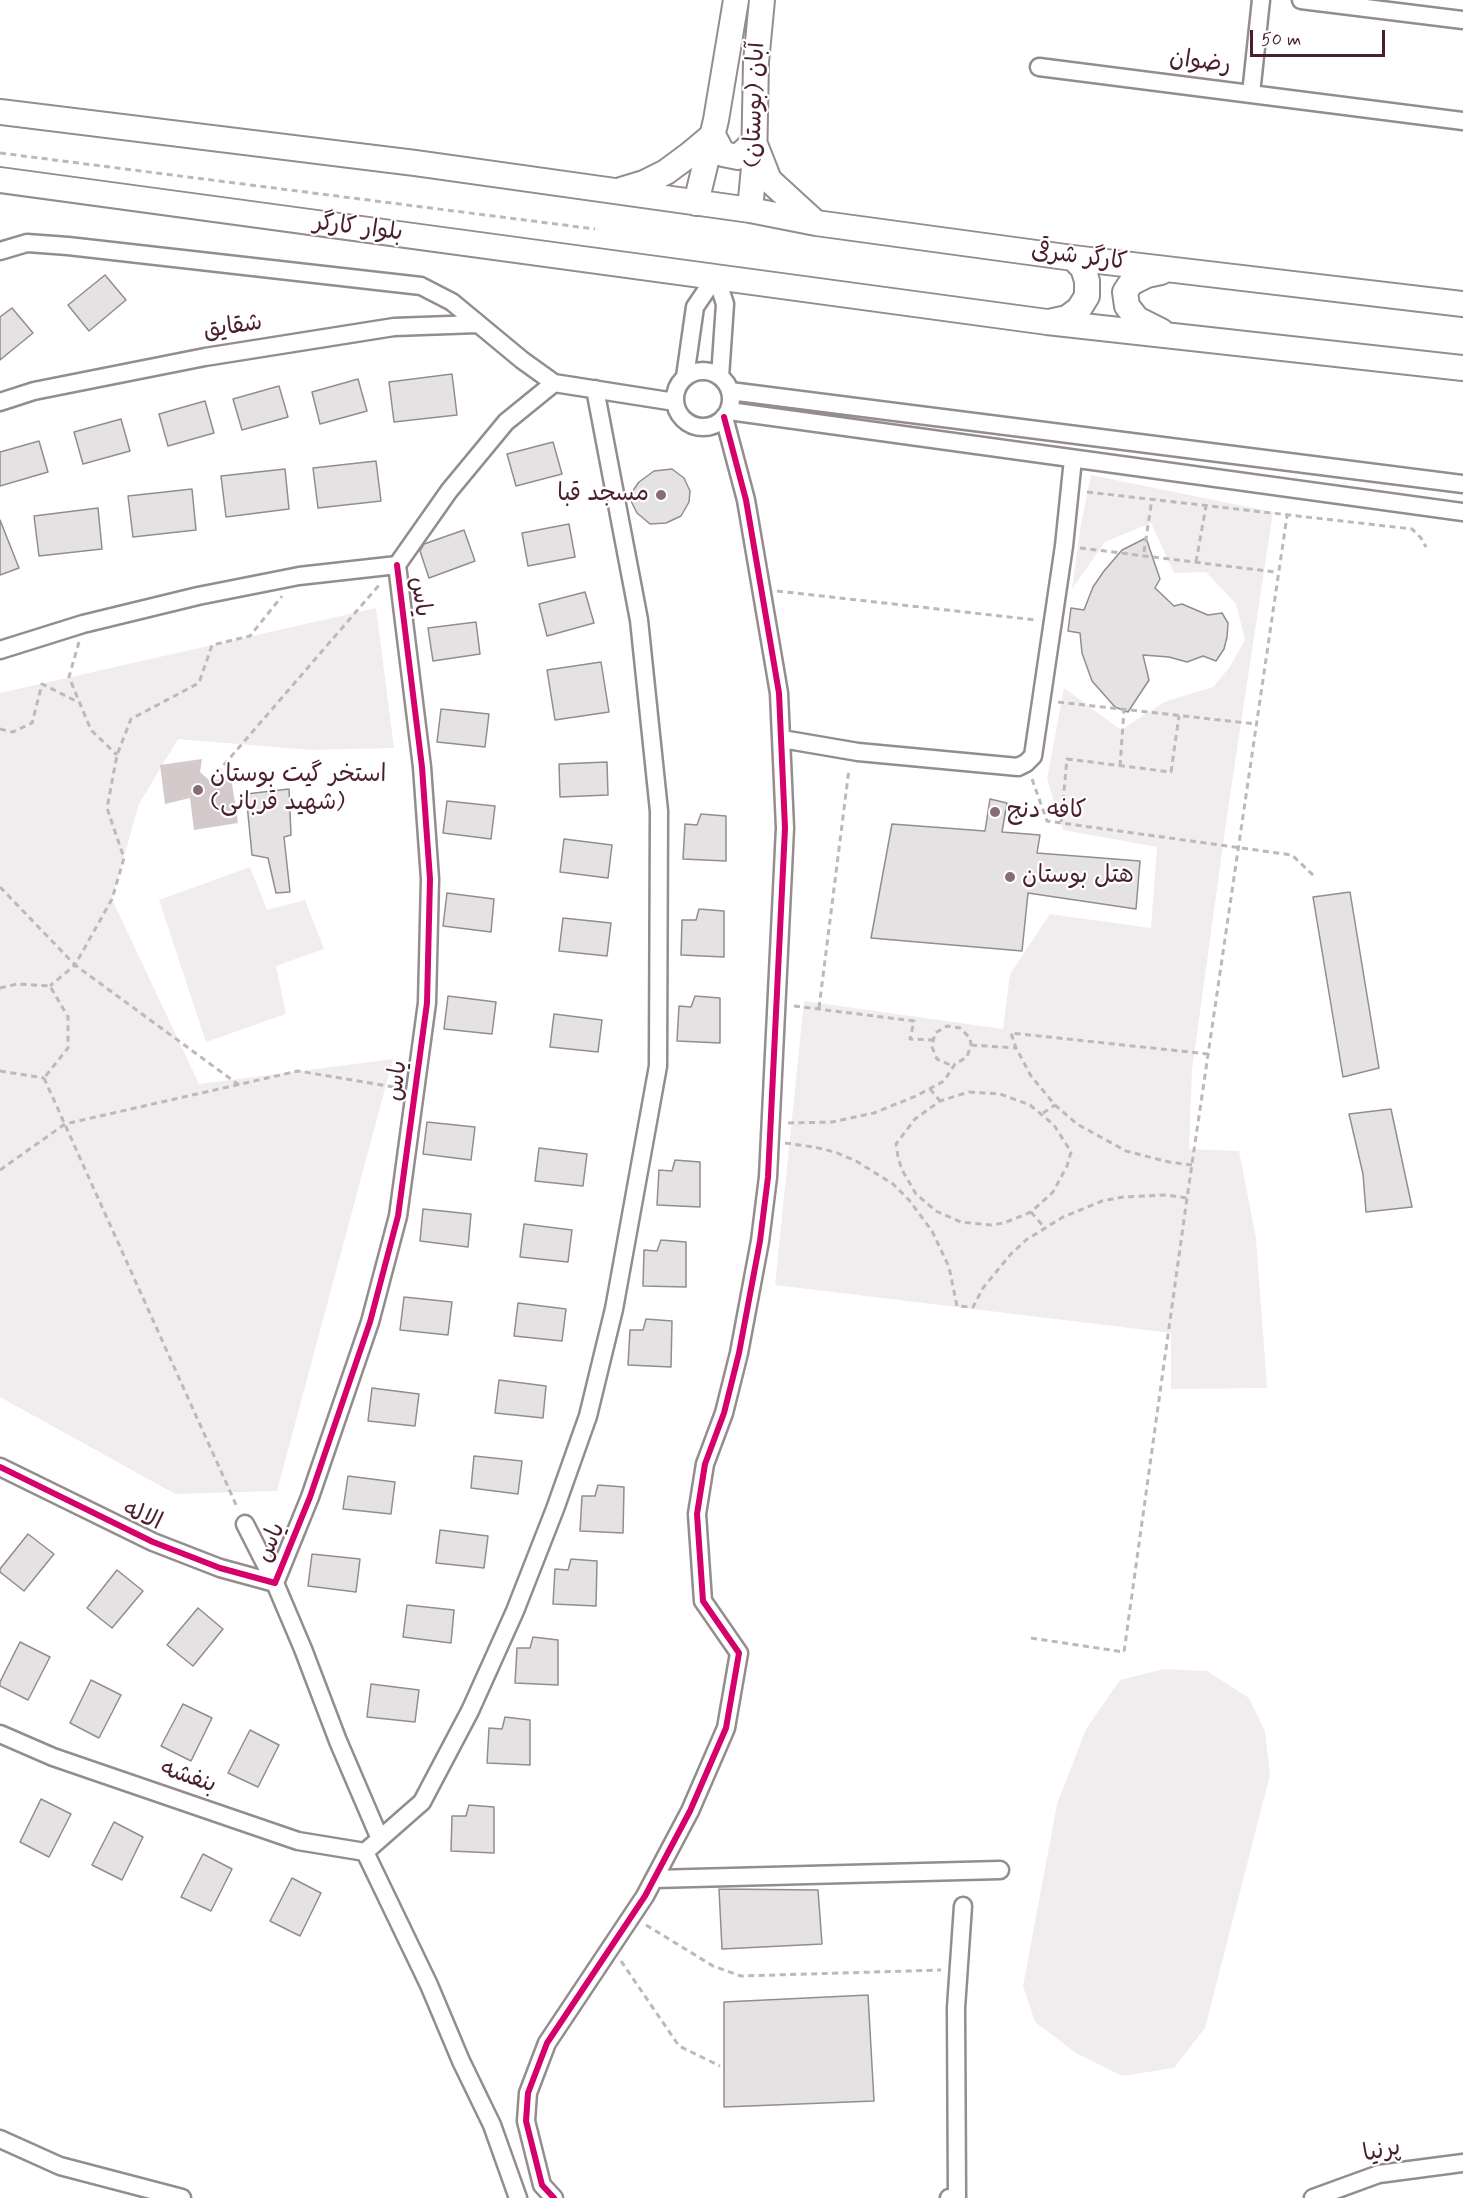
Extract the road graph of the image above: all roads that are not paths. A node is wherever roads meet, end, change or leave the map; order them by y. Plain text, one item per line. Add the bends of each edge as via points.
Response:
1 (736, 0) edge
2 (762, 0) edge
3 (1261, 0) edge
4 (1301, 0) edge
5 (1463, 20) edge
6 (1039, 67) dead end
7 (1251, 94) junction
8 (0, 112) edge
9 (1463, 121) edge
10 (713, 135) junction
11 (754, 142) junction
12 (0, 180) edge
13 (616, 192) junction
14 (696, 203) junction
15 (750, 210) junction
16 (816, 223) junction
17 (0, 251) edge
18 (1073, 258) junction
19 (1173, 270) junction
20 (716, 276) junction
21 (1463, 304) edge
22 (1047, 322) junction
23 (477, 324) junction
24 (1166, 334) junction
25 (1463, 368) edge
26 (720, 376) junction
27 (685, 377) junction
28 (554, 383) junction
29 (595, 389) junction
30 (730, 391) junction
31 (0, 402) edge
32 (675, 402) junction
33 (726, 414) junction
34 (1073, 459) junction
35 (1463, 484) edge
36 (1463, 512) edge
37 (397, 565) junction
38 (0, 650) edge
39 (782, 740) junction
40 (0, 1467) edge
41 (245, 1524) road end
42 (275, 1583) junction
43 (0, 1734) edge
44 (380, 1839) junction
45 (365, 1852) junction
46 (1000, 1870) dead end
47 (654, 1879) junction
48 (963, 1906) dead end
49 (0, 2139) edge
50 (1463, 2163) edge
51 (182, 2198) edge
52 (518, 2198) edge
53 (554, 2198) edge
54 (949, 2198) edge
55 (1314, 2198) edge

1 - 10 main road, آبان (بوستان)
2 - 11 main road, آبان (بوستان)
3 - 7 street
4 - 5 street
6 - 7 street, رضوان
7 - 9 street, رضوان
8 - 13 main road
10 - 11 main road via 723,154 738,157
10 - 13 main road via 666,172
10 - 14 main road, آبان (بوستان)
11 - 15 main road, آبان (بوستان)
11 - 16 main road via 769,180
12 - 20 main road, بلوار کارگر
13 - 14 main road
14 - 15 main road, کارگر شرقی
15 - 16 main road, کارگر شرقی
16 - 18 main road, کارگر شرقی
17 - 23 street via 27,243 68,246 421,286 452,302
18 - 19 main road, کارگر شرقی
18 - 22 main road via 1083,268 1087,296 1067,318
19 - 21 main road, کارگر شرقی
19 - 24 main road via 1147,275 1125,291 1127,306 1137,319
20 - 22 main road
20 - 26 street via 726,304
20 - 27 street via 695,307
22 - 24 main road
23 - 28 street
23 - 31 street, شقایق via 394,327 205,357 33,391
24 - 25 main road
26 - 27 street via 702,370
26 - 30 street
27 - 32 street via 675,393
28 - 29 street
28 - 37 street via 506,422 449,491
29 - 32 street
29 - 44 street via 639,621 659,811 658,1066 614,1309 588,1416 559,1498 470,1711 422,1802
30 - 33 street
30 - 35 street
32 - 33 street via 678,412 691,424 709,426
33 - 34 street
33 - 39 street via 762,589 779,693
34 - 36 street
34 - 39 street via 1033,756 1026,763 1017,767
37 - 38 street via 298,576 198,596
37 - 42 street, یاس via 422,767 430,879 427,1003 398,1216 370,1322 310,1497
39 - 47 street via 785,828 768,1177 750,1298 724,1413 705,1464 697,1514 703,1601 739,1653 726,1728 690,1811
40 - 42 street, الاله via 153,1542 220,1568
41 - 42 street
42 - 44 street
43 - 45 street, بنفشه via 53,1757 298,1841
44 - 45 street
45 - 52 street via 492,2125
46 - 47 street
47 - 53 street via 547,2043 528,2093 526,2121 543,2185
48 - 54 street via 956,2008 957,2197
49 - 51 street via 60,2166
50 - 55 street, پرنیا via 1379,2174

